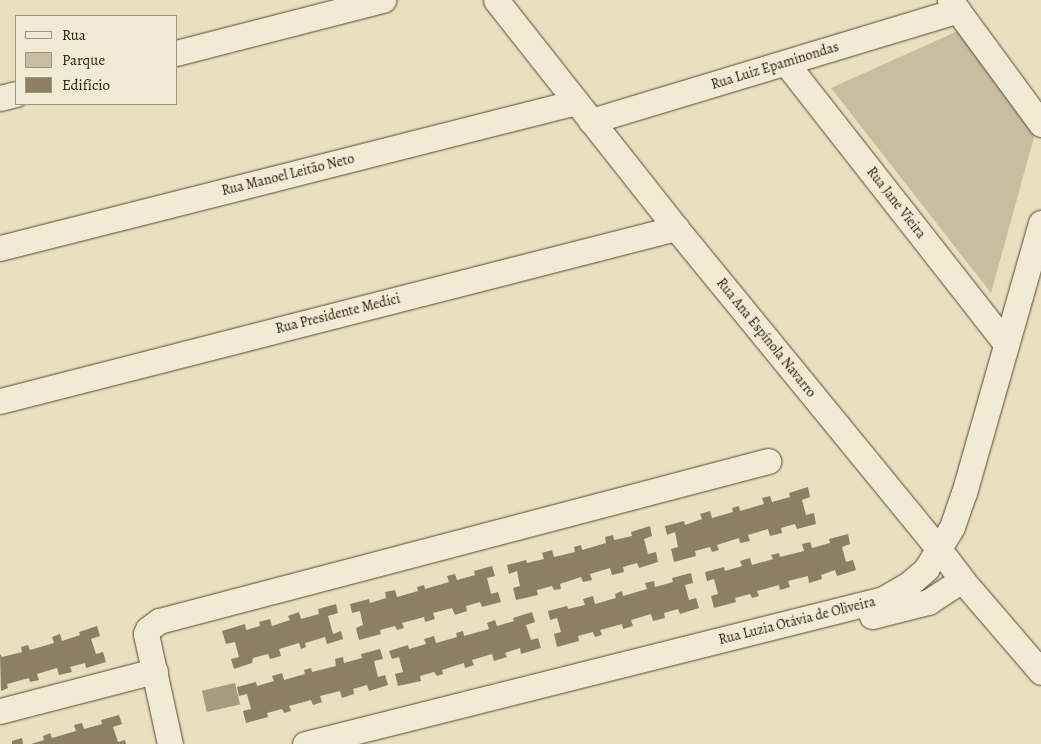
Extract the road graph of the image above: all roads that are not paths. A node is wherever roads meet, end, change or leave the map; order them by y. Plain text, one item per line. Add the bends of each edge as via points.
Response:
1 (383, 0) edge
2 (496, 0) edge
3 (954, 5) edge
4 (178, 52) edge
5 (786, 63) junction
6 (15, 94) edge
7 (0, 98) edge
8 (576, 102) junction
9 (591, 121) junction
10 (1041, 124) edge
11 (1041, 223) edge
12 (676, 228) junction
13 (0, 248) edge
14 (1036, 261) edge
15 (1006, 344) junction
16 (0, 401) edge
17 (768, 461) dead end
18 (940, 549) junction
19 (962, 580) junction
20 (155, 671) junction
21 (1041, 672) edge
22 (0, 711) edge
23 (170, 744) edge
24 (305, 744) edge
25 (366, 744) edge

1 - 4 street
2 - 8 street, Rua Ana Espínola Navarro
3 - 5 street, Rua Luiz Epaminondas
3 - 10 street
5 - 9 street, Rua Luiz Epaminondas
5 - 15 street, Rua Jane Vieira
6 - 7 street
8 - 9 street, Rua Ana Espínola Navarro
8 - 13 street, Rua Manoel Leitão Neto
9 - 12 street, Rua Ana Espínola Navarro
11 - 14 street, Rua Luzia Otávia de Oliveira
12 - 16 street, Rua Presidente Medici
12 - 18 street, Rua Ana Espínola Navarro
14 - 15 street, Rua Luzia Otávia de Oliveira
15 - 18 street, Rua Luzia Otávia de Oliveira via 964,493
17 - 20 street via 159,620 146,634
18 - 19 street, Rua Ana Espínola Navarro
18 - 24 street, Rua Luzia Otávia de Oliveira via 926,569 909,584 883,599
19 - 21 street, Rua Ana Espínola Navarro
19 - 25 street, Rua Luzia Otávia de Oliveira via 928,602
20 - 22 street
20 - 23 street

